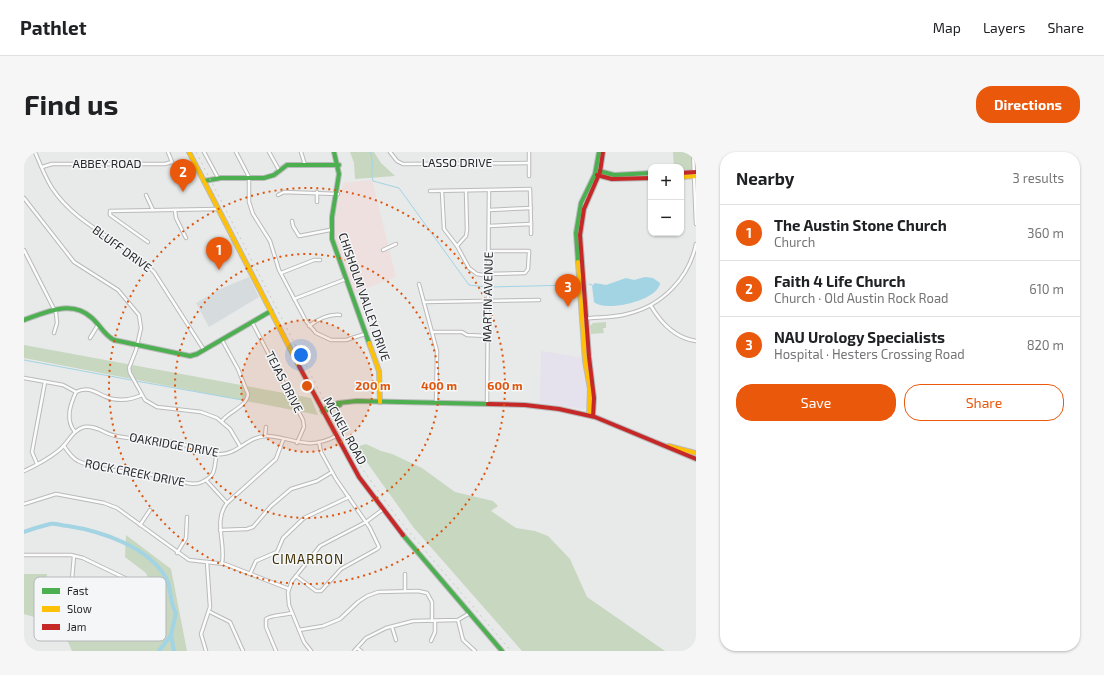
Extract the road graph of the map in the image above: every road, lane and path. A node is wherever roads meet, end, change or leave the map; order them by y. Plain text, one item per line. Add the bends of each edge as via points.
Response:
1 (35, 152) edge
2 (168, 152) edge
3 (189, 152) edge
4 (204, 152) edge
5 (236, 152) edge
6 (269, 152) edge
7 (301, 152) edge
8 (334, 152) edge
9 (390, 152) edge
10 (529, 152) edge
11 (599, 152) edge
12 (603, 152) edge
13 (693, 152) edge
14 (529, 163) junction
15 (305, 165) junction
16 (339, 165) junction
17 (42, 167) junction
18 (279, 170) junction
19 (684, 172) edge
20 (597, 173) junction
21 (648, 173) edge
22 (695, 174) edge
23 (529, 176) dead end
24 (684, 176) edge
25 (213, 177) junction
26 (226, 177) junction
27 (249, 177) junction
28 (648, 178) edge
29 (204, 181) junction
30 (430, 191) dead end
31 (466, 191) junction
32 (488, 191) junction
33 (317, 192) junction
34 (442, 192) junction
35 (338, 194) junction
36 (146, 195) dead end
37 (278, 195) dead end
38 (24, 198) edge
39 (317, 202) dead end
40 (531, 208) junction
41 (218, 209) junction
42 (153, 210) junction
43 (175, 210) junction
44 (489, 210) junction
45 (292, 221) dead end
46 (531, 224) junction
47 (696, 224) edge
48 (489, 226) junction
49 (330, 230) junction
50 (531, 234) dead end
51 (186, 238) dead end
52 (148, 242) dead end
53 (396, 244) dead end
54 (696, 244) edge
55 (458, 246) junction
56 (24, 250) edge
57 (383, 250) dead end
58 (489, 250) junction
59 (320, 260) dead end
60 (281, 274) junction
61 (489, 275) junction
62 (346, 279) junction
63 (419, 284) dead end
64 (294, 299) junction
65 (488, 300) junction
66 (539, 300) dead end
67 (424, 302) junction
68 (651, 306) junction
69 (55, 310) junction
70 (271, 311) junction
71 (340, 315) dead end
72 (584, 318) junction
73 (24, 320) edge
74 (252, 322) junction
75 (98, 325) junction
76 (309, 326) junction
77 (432, 332) junction
78 (54, 333) dead end
79 (366, 334) junction
80 (488, 336) junction
81 (90, 338) dead end
82 (222, 340) junction
83 (696, 341) edge
84 (137, 346) junction
85 (204, 350) junction
86 (587, 374) junction
87 (24, 378) edge
88 (45, 382) junction
89 (594, 389) junction
90 (76, 392) junction
91 (142, 395) junction
92 (380, 402) junction
93 (436, 403) junction
94 (487, 404) junction
95 (322, 411) junction
96 (591, 416) junction
97 (222, 421) junction
98 (266, 427) dead end
99 (76, 432) junction
100 (265, 436) junction
101 (336, 436) junction
102 (283, 440) junction
103 (319, 442) junction
104 (298, 443) junction
105 (662, 445) junction
106 (64, 446) junction
107 (240, 446) junction
108 (696, 453) edge
109 (217, 454) junction
110 (696, 459) edge
111 (37, 464) junction
112 (24, 471) edge
113 (332, 472) junction
114 (206, 480) junction
115 (349, 497) junction
116 (227, 503) junction
117 (24, 504) edge
118 (150, 510) dead end
119 (382, 510) junction
120 (187, 517) dead end
121 (366, 522) junction
122 (140, 525) junction
123 (220, 530) junction
124 (177, 552) junction
125 (24, 555) edge
126 (74, 556) junction
127 (207, 562) junction
128 (222, 563) junction
129 (250, 574) junction
130 (405, 574) dead end
131 (296, 576) junction
132 (72, 577) edge
133 (123, 577) edge
134 (289, 589) junction
135 (405, 591) junction
136 (210, 612) junction
137 (292, 613) junction
138 (470, 613) junction
139 (458, 620) junction
140 (434, 621) junction
141 (392, 627) junction
142 (299, 630) junction
143 (396, 640) dead end
144 (431, 641) dead end
145 (357, 648) junction
146 (206, 651) edge
147 (243, 651) edge
148 (276, 651) edge
149 (311, 651) edge
150 (354, 651) edge
151 (360, 651) edge
152 (475, 651) edge
153 (502, 651) edge

1 - 17 street, BLUFF DRIVE
2 - 17 street, ABBEY ROAD via 172,162 52,164
3 - 29 street, MCNEIL ROAD
4 - 25 street via 213,169
5 - 27 street
6 - 18 street
7 - 15 street
8 - 16 street, CHISHOLM VALLEY DRIVE
9 - 14 street, LASSO DRIVE via 402,164
10 - 14 street
11 - 20 street
12 - 20 street
13 - 22 street
14 - 23 street
15 - 16 street
15 - 18 street via 288,165
16 - 35 street, CHISHOLM VALLEY DRIVE
17 - 85 street, BLUFF DRIVE via 52,188 68,207 154,272
18 - 27 street via 274,176
19 - 22 street
20 - 21 street
20 - 28 street via 615,179
20 - 72 street via 581,224
22 - 24 street
22 - 47 street
25 - 26 street
25 - 26 street
25 - 29 street
26 - 27 street
27 - 60 street via 251,210 270,241
29 - 41 street, MCNEIL ROAD
30 - 34 street
31 - 32 street
31 - 34 street
31 - 55 street via 467,230 466,236
32 - 40 street via 530,189
32 - 44 street, MARTIN AVENUE
33 - 35 street
33 - 37 street via 284,192
33 - 39 street
34 - 55 street via 444,229
35 - 49 street, CHISHOLM VALLEY DRIVE
36 - 42 street
38 - 84 street via 76,264 127,298 140,320
40 - 44 street
40 - 46 street
41 - 43 street
41 - 70 street, MCNEIL ROAD
42 - 43 street
42 - 52 street via 109,212
43 - 51 street
44 - 48 street, MARTIN AVENUE
45 - 49 street via 300,236
46 - 48 street
46 - 50 street
48 - 58 street, MARTIN AVENUE
49 - 62 street, CHISHOLM VALLEY DRIVE
53 - 57 street
54 - 68 street via 689,266 675,286
55 - 61 street via 469,268 477,274
56 - 69 street
58 - 61 street, MARTIN AVENUE
58 - 61 street via 529,251 528,268 525,273
59 - 60 street via 314,260
60 - 64 street
61 - 65 street, MARTIN AVENUE
62 - 64 street
62 - 79 street, CHISHOLM VALLEY DRIVE
63 - 67 street
64 - 76 street
65 - 66 street
65 - 67 street
65 - 80 street, MARTIN AVENUE
67 - 77 street
68 - 72 street via 626,315
68 - 83 street via 671,331
69 - 73 street
69 - 75 street via 66,307 76,309 89,315
69 - 78 street via 57,319
70 - 74 street
70 - 95 street, MCNEIL ROAD
71 - 76 street via 318,320
72 - 86 street
72 - 89 street
74 - 82 street
74 - 104 street, TEJAS DRIVE via 303,420 304,427
75 - 81 street
75 - 84 street via 111,339
76 - 79 street via 319,335 335,340
77 - 80 street via 462,332 467,335
77 - 93 street via 437,355
79 - 92 street, CHISHOLM VALLEY DRIVE via 380,376
80 - 94 street, MARTIN AVENUE
82 - 85 street
82 - 97 street via 248,394 244,404
84 - 85 street via 186,356
84 - 91 street via 129,368
86 - 89 street
86 - 96 street
87 - 88 street
88 - 90 street via 67,386
88 - 111 street via 32,452
89 - 96 street
90 - 91 street via 91,390 114,399 132,399
90 - 99 street via 69,418 70,425
91 - 97 street via 148,403 157,407 201,412
92 - 93 street
92 - 95 street via 346,402
93 - 94 street
94 - 96 street via 551,407
95 - 101 street, MCNEIL ROAD
96 - 105 street
97 - 107 street
98 - 100 street
99 - 106 street
99 - 109 street, OAKRIDGE DRIVE via 82,428 92,427 116,436 172,442
100 - 102 street
100 - 107 street, OAKRIDGE DRIVE via 253,438
101 - 103 street
101 - 119 street, MCNEIL ROAD via 359,477
102 - 104 street
102 - 116 street via 276,459
103 - 104 street
103 - 113 street via 321,452
105 - 108 street
105 - 110 street
106 - 111 street
106 - 114 street, ROCK CREEK DRIVE via 72,457 107,469 158,475 192,484
107 - 109 street, OAKRIDGE DRIVE via 227,453
109 - 114 street via 215,470
111 - 112 street
113 - 115 street
113 - 123 street via 291,489 271,506 253,527
114 - 116 street
115 - 121 street
115 - 129 street via 304,518 283,538 275,554 256,562
116 - 123 street via 221,513
117 - 122 street via 52,495 67,496 110,505
118 - 122 street
119 - 121 street
119 - 138 street, MCNEIL ROAD
120 - 124 street via 186,538
121 - 131 street via 320,546
121 - 131 street via 379,544 377,549 344,567 321,591 316,591
122 - 124 street
123 - 128 street
124 - 127 street via 191,561
125 - 126 street
126 - 132 street
126 - 133 street
127 - 128 street
127 - 136 street
128 - 129 street
129 - 134 street
130 - 135 street
131 - 134 street
134 - 137 street via 288,601
135 - 140 street via 422,591 430,596
135 - 142 street via 378,592 367,596 340,619 324,626
136 - 146 street via 201,634
136 - 147 street via 230,622
137 - 142 street
137 - 148 street via 270,616 266,619 266,627
138 - 139 street
138 - 153 street, MCNEIL ROAD
139 - 140 street
139 - 152 street via 463,640
140 - 141 street via 413,621
140 - 144 street via 436,632
141 - 143 street
141 - 145 street via 370,636
142 - 149 street
145 - 150 street
145 - 151 street

